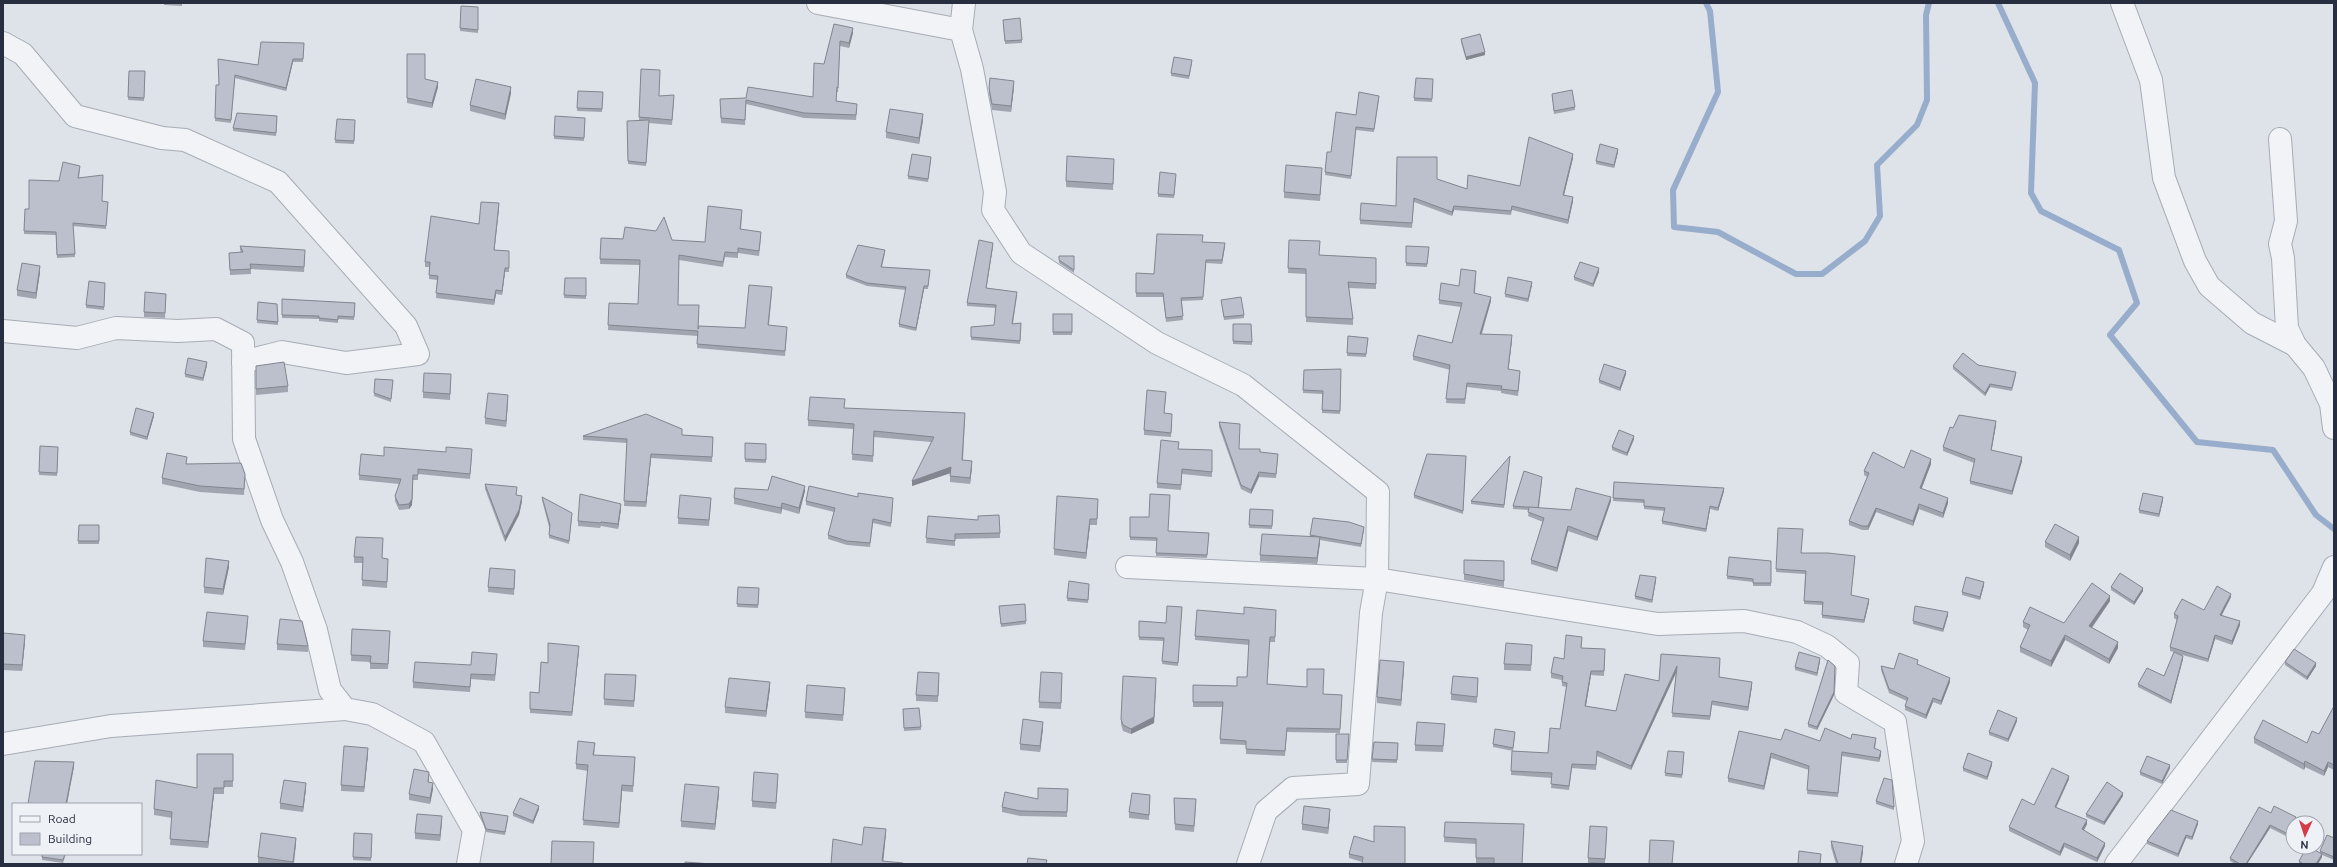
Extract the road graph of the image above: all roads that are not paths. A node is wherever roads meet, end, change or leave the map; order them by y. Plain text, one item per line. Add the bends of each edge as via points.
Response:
1 (818, 3) edge
2 (964, 3) edge
3 (2122, 3) edge
4 (961, 30) junction
5 (3, 43) edge
6 (2280, 139) dead end
7 (3, 331) edge
8 (2295, 345) junction
9 (243, 362) junction
10 (2334, 428) edge
11 (1127, 567) dead end
12 (2334, 568) edge
13 (1377, 579) junction
14 (345, 709) junction
15 (3, 744) edge
16 (468, 864) edge
17 (1248, 864) edge
18 (1906, 864) edge
19 (2116, 864) edge

1 - 4 street
2 - 4 street
3 - 8 street via 2137,37 2151,80 2164,178 2195,262 2209,286 2252,324
4 - 13 street via 972,69 995,192 993,210 1021,253 1156,342 1243,385 1378,492
5 - 9 street via 23,54 75,116 162,138 185,140 278,182 406,326 418,354 346,363 282,352
6 - 8 street via 2286,221 2280,244 2287,328
7 - 9 street via 77,338 116,328 178,331 216,329 243,343
8 - 10 street via 2314,368 2331,404
9 - 14 street via 244,439 272,520 292,562 316,630 330,690
11 - 13 street
12 - 19 street via 2323,593
13 - 17 street via 1371,613 1358,784 1293,788 1266,811
13 - 18 street via 1658,624 1744,621 1797,632 1827,646 1848,663 1846,693 1895,722 1913,841
14 - 15 street via 111,726
14 - 16 street via 372,714 424,742 474,830

